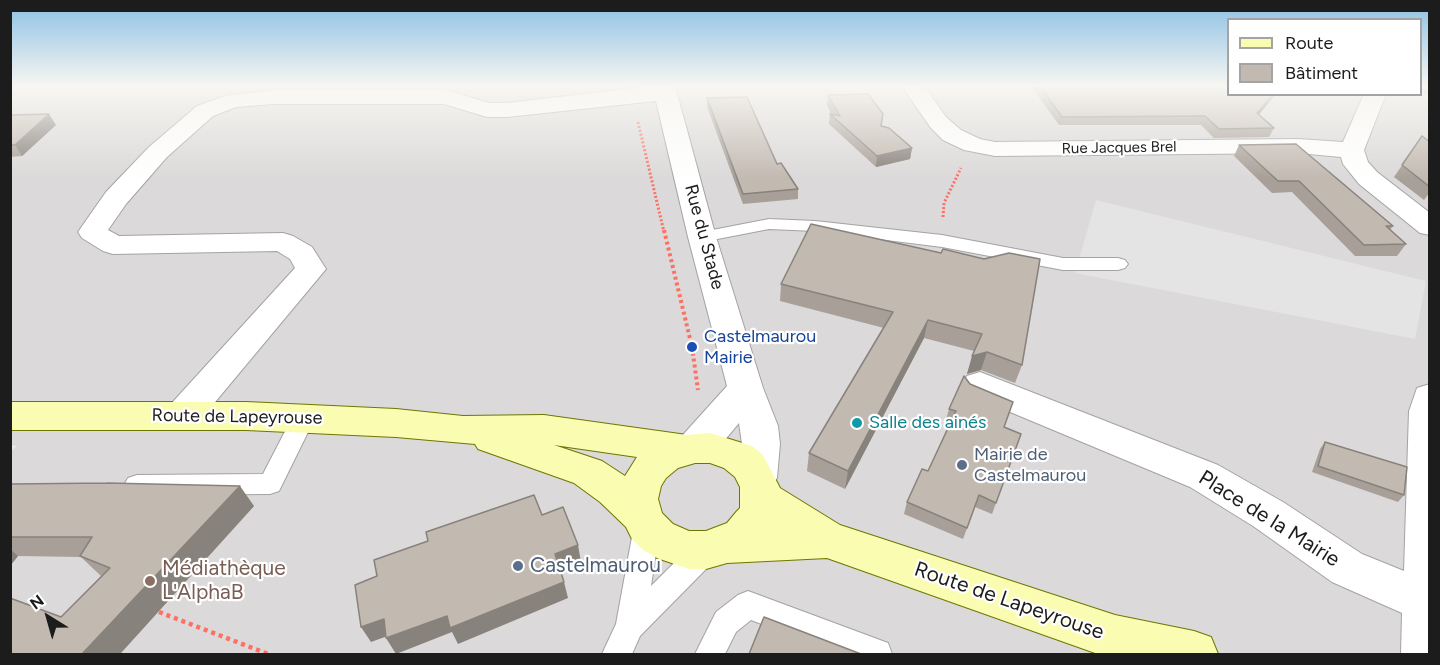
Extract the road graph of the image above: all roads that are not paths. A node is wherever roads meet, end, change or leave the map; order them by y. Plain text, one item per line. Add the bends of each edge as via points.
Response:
1 (198, 117) edge
2 (672, 117) edge
3 (935, 117) edge
4 (1366, 117) edge
5 (1352, 150) junction
6 (1430, 227) edge
7 (702, 237) junction
8 (1118, 264) dead end
9 (980, 385) edge
10 (745, 388) junction
11 (1430, 397) edge
12 (183, 415) junction
13 (10, 416) edge
14 (303, 418) junction
15 (464, 430) junction
16 (689, 448) junction
17 (110, 485) edge
18 (759, 488) junction
19 (644, 521) junction
20 (827, 538) junction
21 (717, 547) junction
22 (1425, 601) junction
23 (630, 626) junction
24 (1121, 646) edge
25 (617, 654) edge
26 (710, 654) edge
27 (877, 654) edge
28 (1194, 654) edge
29 (1425, 654) edge

1 - 12 street via 116,198 92,232 113,245 283,242 302,253 311,269
2 - 7 street, Rue du Stade
3 - 5 street, Rue Jacques Brel via 952,135 973,145 995,149 1298,146
4 - 5 street
5 - 6 street via 1356,164 1368,178
7 - 8 lane via 769,224 815,226 942,242 1063,264
7 - 10 street, Rue du Stade
9 - 22 street, Place de la Mairie via 1204,476 1347,568
10 - 16 street via 720,421
10 - 18 street, Rue du Stade via 759,426
11 - 22 street
12 - 13 street, Route de Lapeyrouse
12 - 14 street, Route de Lapeyrouse
14 - 15 street, Route de Lapeyrouse
14 - 17 lane via 270,484
15 - 16 street, Route de Lapeyrouse via 544,429
15 - 19 street, Route de Lapeyrouse via 588,472 614,490
16 - 18 street via 710,447 731,454 749,466
16 - 19 street via 666,456 642,482 638,499
18 - 20 street, Route de Lapeyrouse
18 - 21 street via 760,511 752,524 742,536
19 - 21 street via 658,537 672,545 689,550
19 - 23 lane
20 - 21 street, Route de Lapeyrouse
20 - 24 street, Route de Lapeyrouse
21 - 23 lane
22 - 29 street
23 - 25 lane
24 - 28 street, Route de Lapeyrouse
26 - 27 lane via 726,622 748,605

